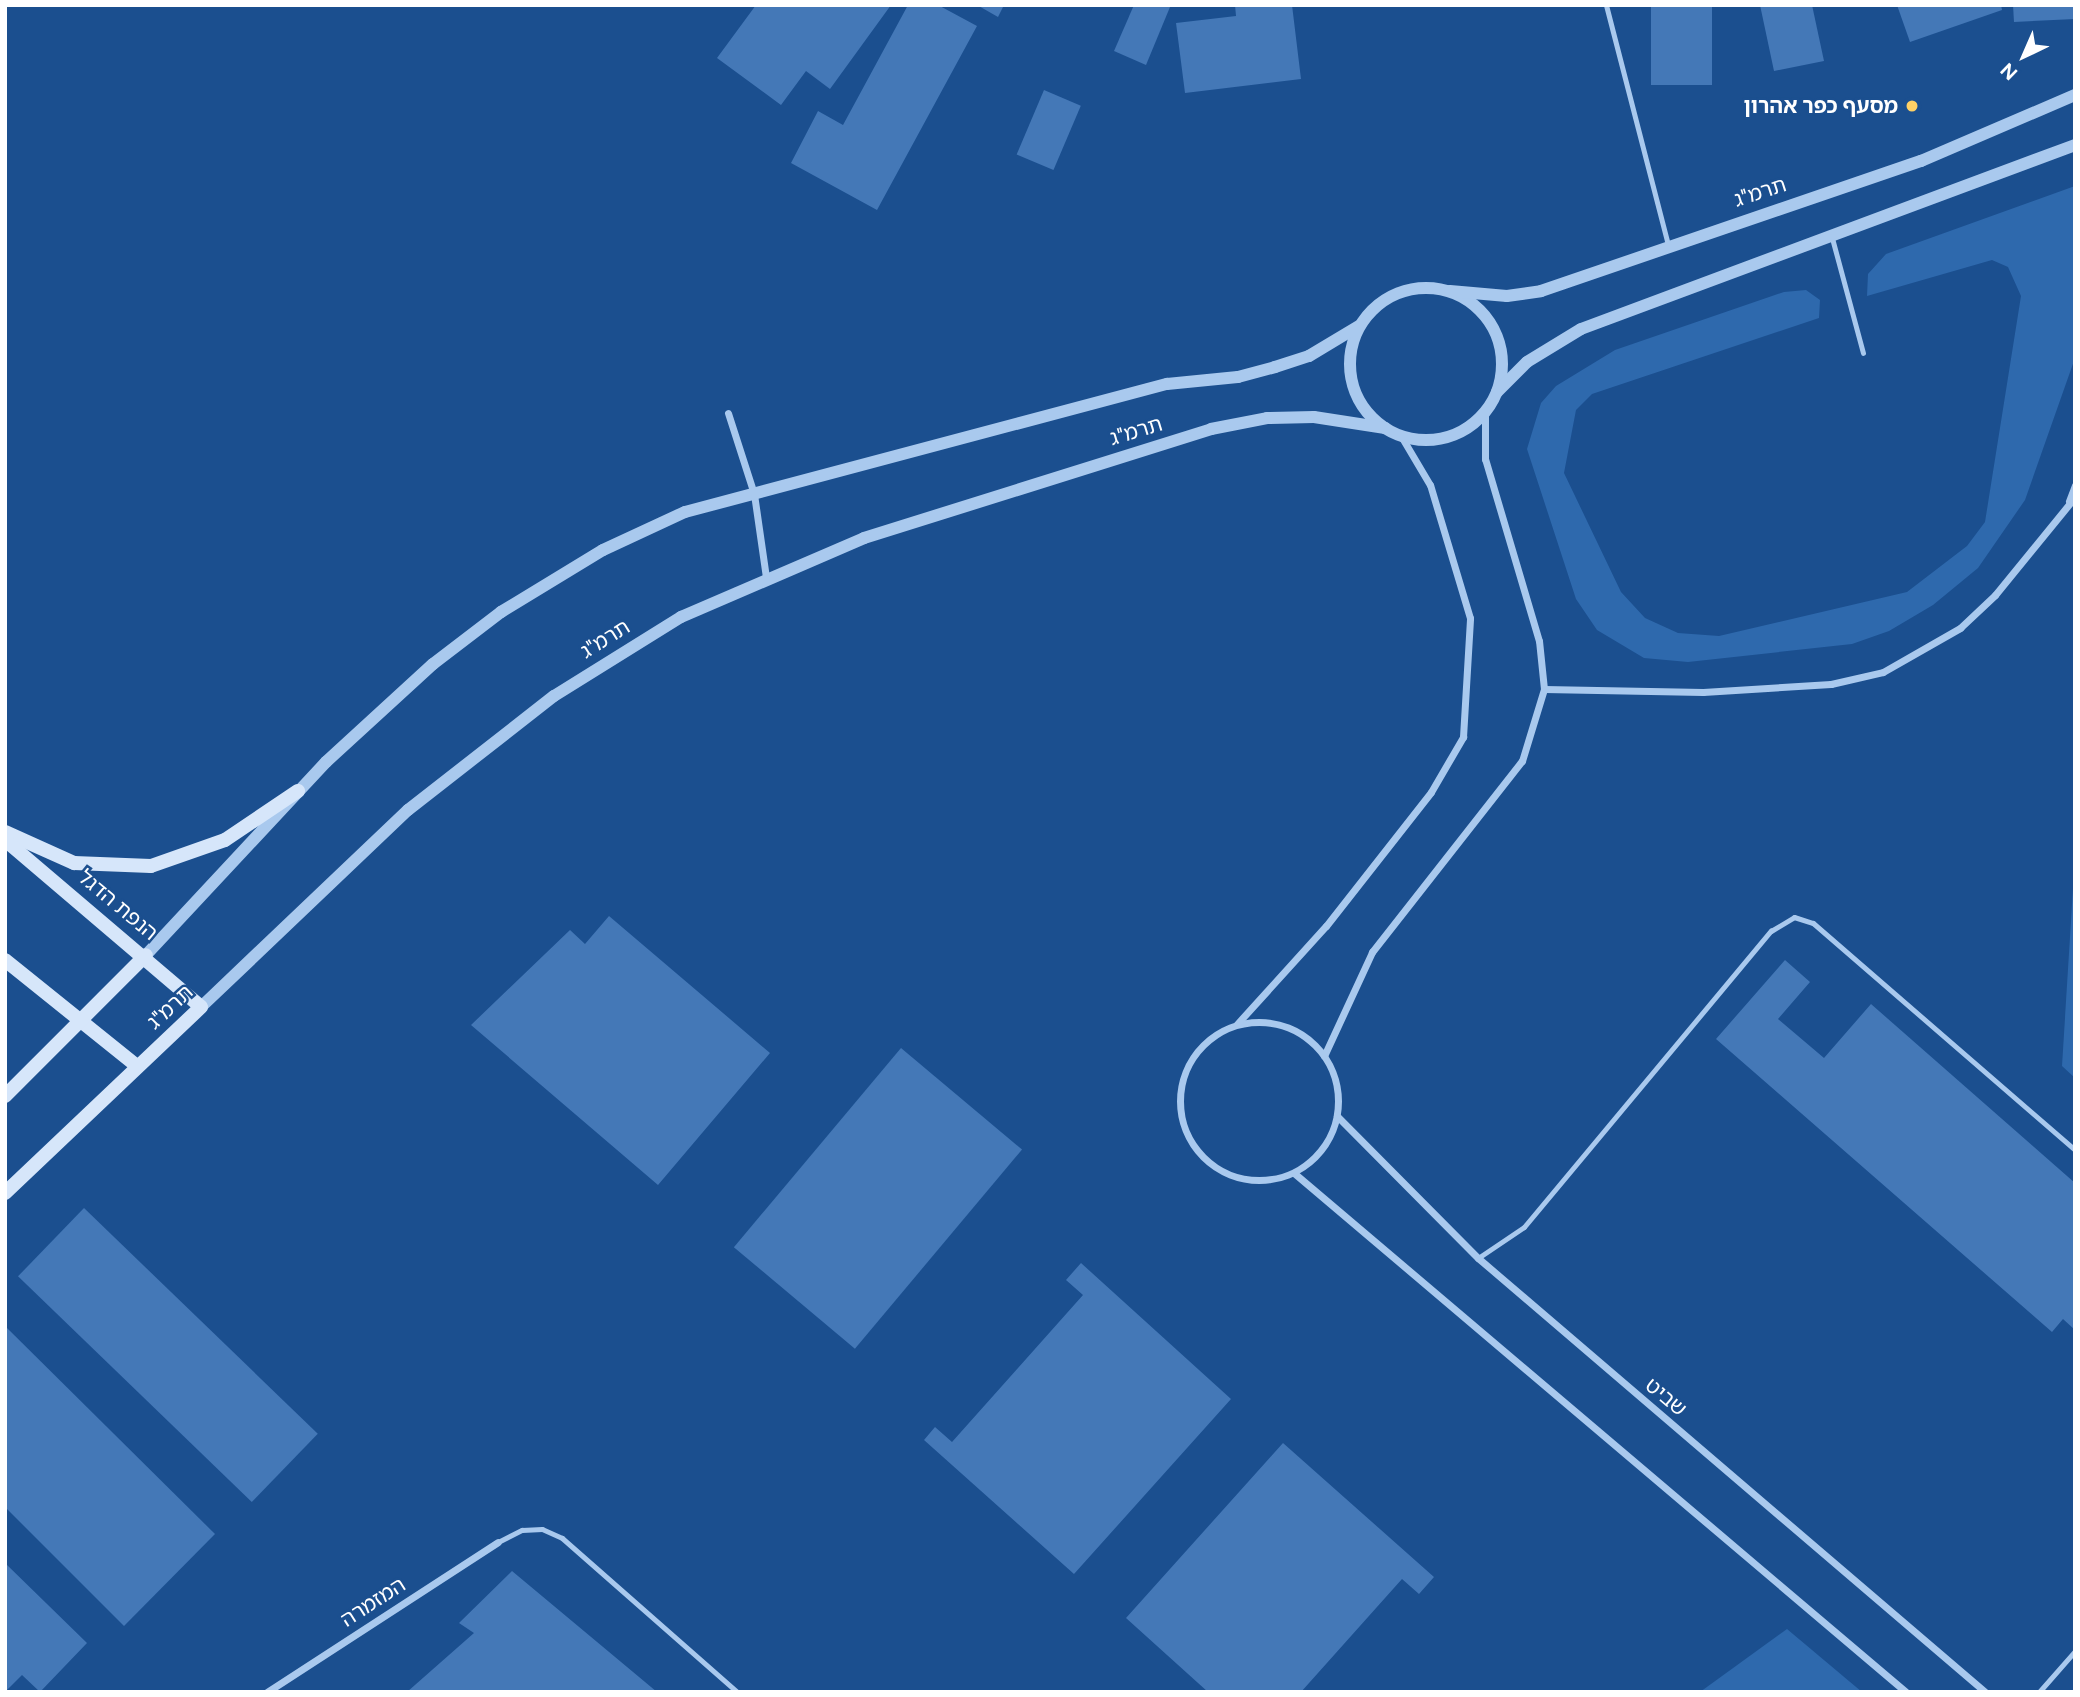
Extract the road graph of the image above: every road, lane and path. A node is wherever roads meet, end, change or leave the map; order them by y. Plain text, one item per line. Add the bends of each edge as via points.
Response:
1 (1606, 5) edge
2 (2075, 95) edge
3 (2075, 145) edge
4 (1831, 237) junction
5 (1668, 245) junction
6 (1450, 292) junction
7 (1359, 326) junction
8 (1863, 353) dead end
9 (1497, 392) junction
10 (1485, 412) junction
11 (728, 413) dead end
12 (1385, 428) junction
13 (1401, 436) junction
14 (2075, 485) edge
15 (754, 494) junction
16 (2072, 499) edge
17 (766, 578) junction
18 (1544, 689) junction
19 (298, 791) junction
20 (5, 832) edge
21 (5, 840) edge
22 (146, 955) junction
23 (5, 960) edge
24 (201, 1007) junction
25 (84, 1023) junction
26 (1237, 1024) junction
27 (1324, 1056) junction
28 (137, 1066) junction
29 (5, 1096) edge
30 (1337, 1115) junction
31 (2075, 1150) edge
32 (1294, 1172) junction
33 (5, 1193) edge
34 (1478, 1258) junction
35 (498, 1542) joint
36 (2075, 1651) edge
37 (267, 1692) edge
38 (737, 1692) edge
39 (1906, 1692) edge
40 (1986, 1692) edge
41 (2039, 1692) edge

1 - 5 lane
2 - 5 street, תרמ"ג via 1921,161
3 - 4 street
4 - 8 lane
4 - 9 street via 1581,329 1527,362
5 - 6 street, תרמ"ג via 1541,291 1507,296
6 - 7 street via 1424,288 1398,293 1376,306
6 - 9 street via 1489,321 1502,368
7 - 12 street via 1350,370 1367,413
7 - 15 street, תרמ"ג via 1309,356 1275,368 1167,384
9 - 10 street
10 - 13 street via 1456,434 1420,440
10 - 18 street via 1485,459 1539,641
11 - 15 street
12 - 13 street
12 - 17 street, תרמ"ג via 1314,417 1231,425 864,538
13 - 26 street via 1430,485 1471,618 1463,737 1415,813 1326,926
14 - 16 street
15 - 17 street
15 - 19 street, תרמ"ג via 685,512 603,550 501,612 433,664
16 - 18 street via 2011,577 1960,628 1883,672 1830,684 1703,692
17 - 24 street, תרמ"ג via 681,617 554,696 408,810
18 - 27 street via 1522,761 1373,952
19 - 20 main road via 225,841 151,866 74,863
19 - 22 street, תרמ"ג
21 - 22 main road, הנפת הדגל
22 - 24 main road, הנפת הדגל
22 - 25 main road, תרמ"ג
23 - 25 main road
24 - 28 main road, תרמ"ג
25 - 28 main road
25 - 29 main road, תרמ"ג
26 - 27 street via 1285,1026
26 - 32 street via 1194,1054 1182,1078 1184,1130 1218,1170 1269,1180
27 - 30 street via 1338,1095
28 - 33 main road, תרמ"ג
30 - 32 street via 1329,1139
30 - 34 street, שביט
31 - 34 lane via 1813,923 1794,917 1771,931 1524,1227
32 - 39 street
34 - 40 street, שביט
35 - 37 street, המזמרה
35 - 38 lane via 522,1530 542,1529 562,1538
36 - 41 lane

